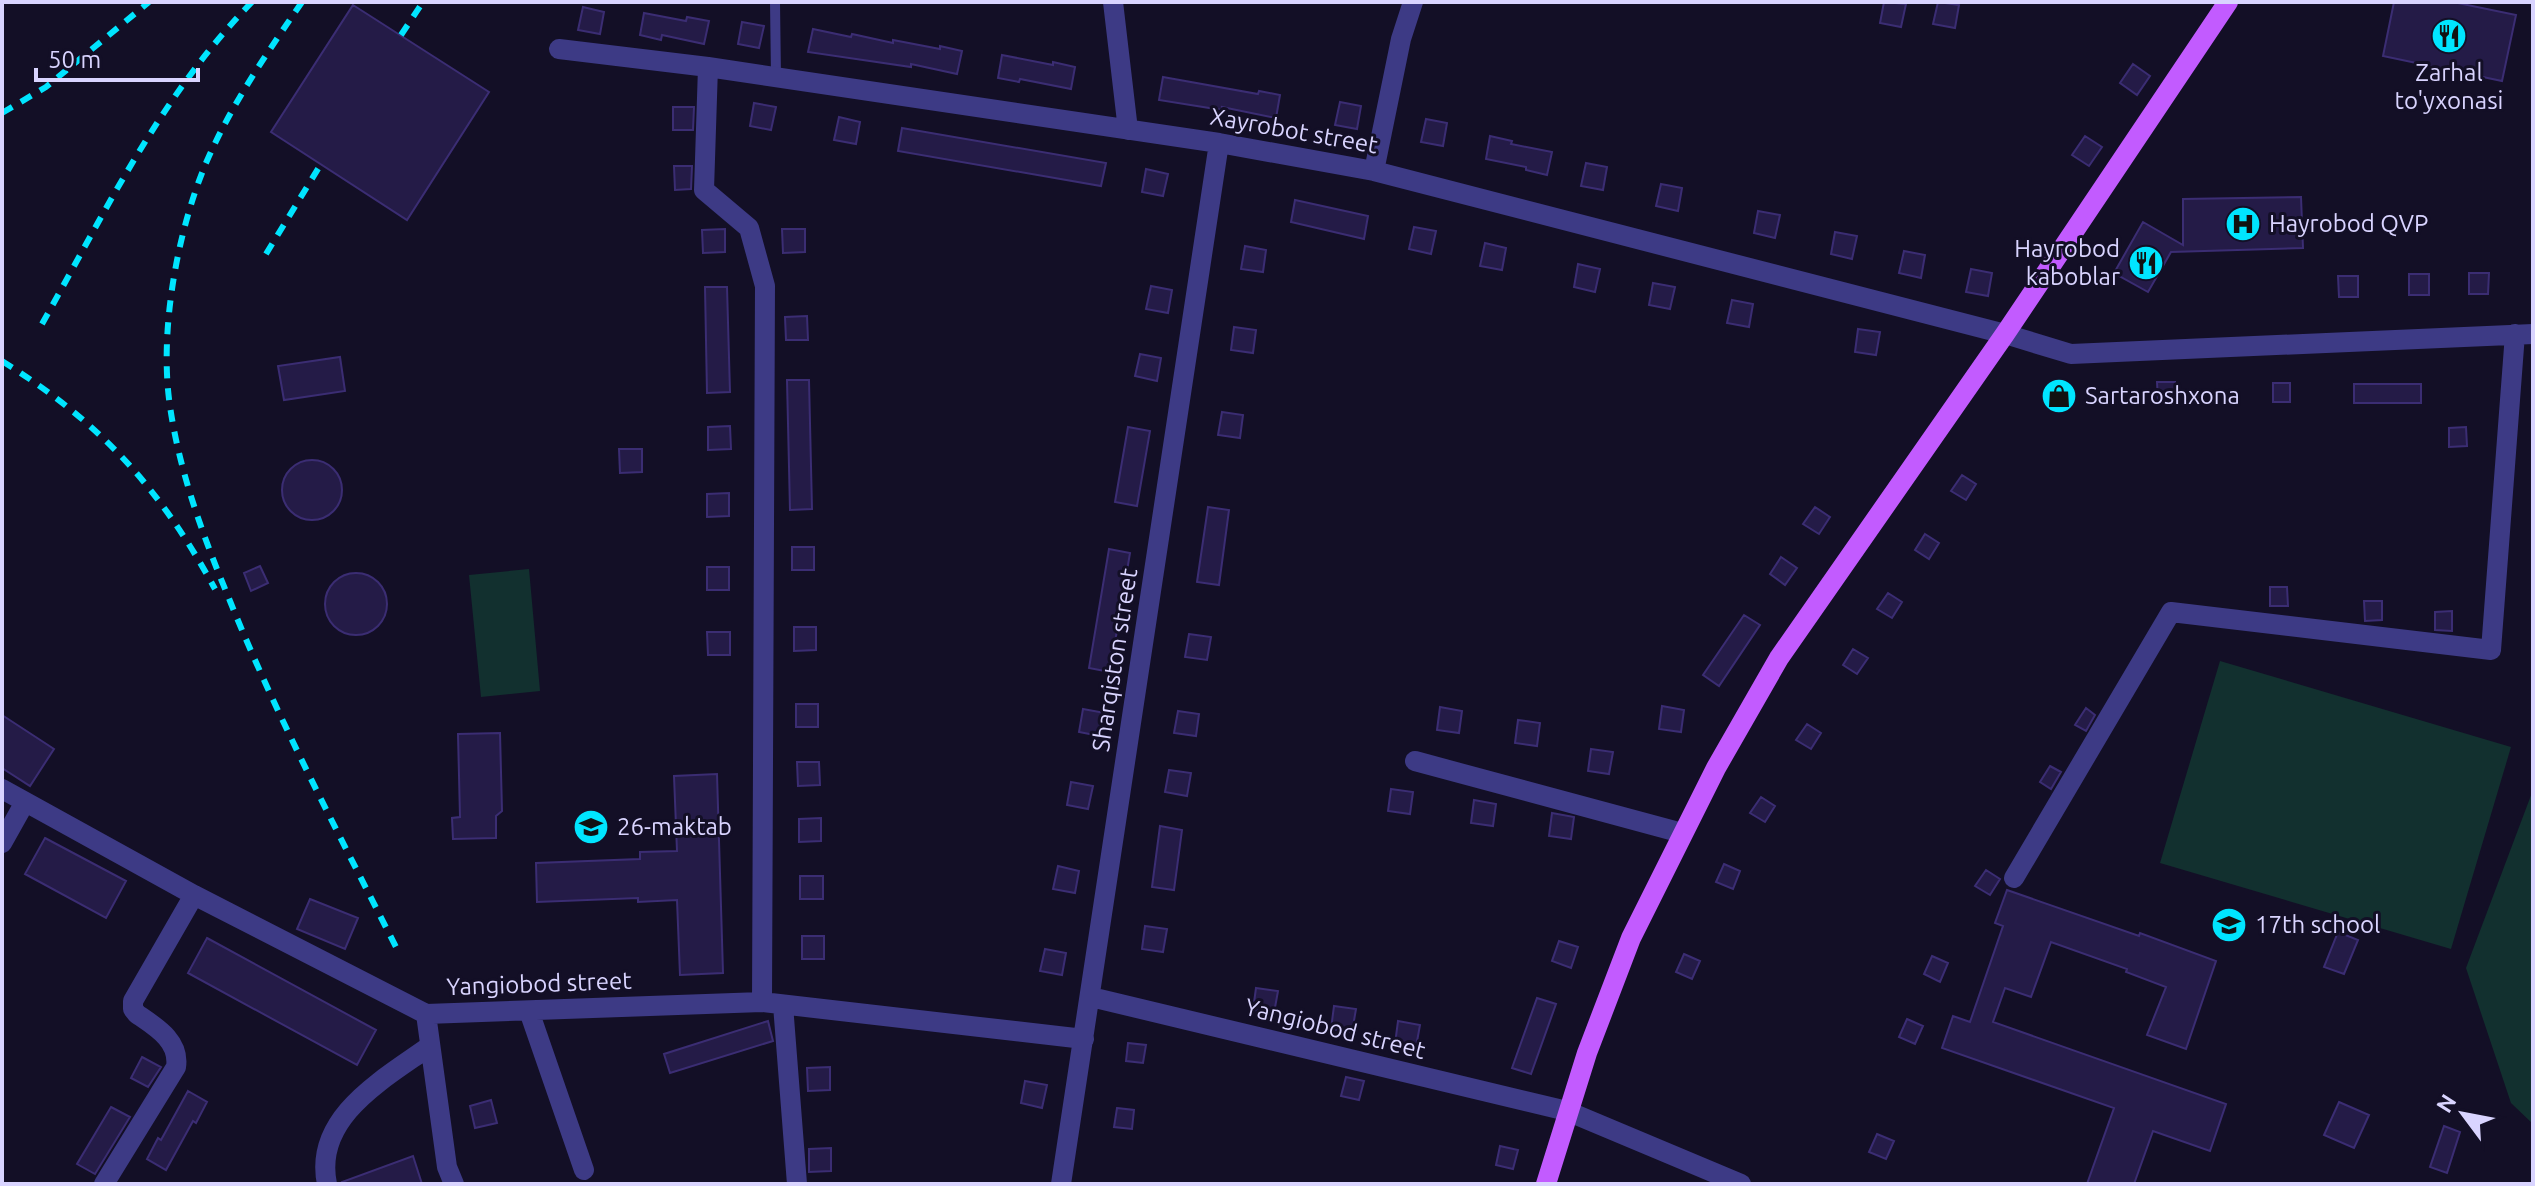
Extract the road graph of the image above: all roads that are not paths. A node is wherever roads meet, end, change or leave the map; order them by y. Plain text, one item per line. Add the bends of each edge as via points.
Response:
1 (775, 2) edge
2 (1113, 2) edge
3 (1413, 2) edge
4 (2228, 2) edge
5 (559, 49) dead end
6 (708, 67) junction
7 (776, 78) junction
8 (1128, 130) junction
9 (1219, 143) junction
10 (1374, 171) junction
11 (2005, 334) junction
12 (2524, 334) edge
13 (1415, 761) dead end
14 (2, 789) edge
15 (25, 802) junction
16 (1682, 833) junction
17 (2, 843) edge
18 (2014, 878) dead end
19 (194, 895) junction
20 (1091, 997) junction
21 (772, 1004) junction
22 (529, 1011) junction
23 (426, 1014) junction
24 (1084, 1039) junction
25 (430, 1046) junction
26 (1567, 1111) junction
27 (584, 1170) dead end
28 (104, 1184) edge
29 (327, 1184) edge
30 (454, 1184) edge
31 (797, 1184) edge
32 (1061, 1184) edge
33 (1546, 1184) edge
34 (1741, 1184) edge

1 - 7 lane
2 - 8 street
3 - 10 street
4 - 11 main road
5 - 6 street, Xayrobot street
6 - 7 street, Xayrobot street
6 - 21 street via 704,190 749,228 765,286
7 - 8 street, Xayrobot street
8 - 9 street, Xayrobot street
9 - 10 street, Xayrobot street
9 - 20 street, Sharqiston street
10 - 11 street, Xayrobot street
11 - 12 street, Xayrobot street via 2071,354
11 - 16 main road via 1779,658
12 - 18 street via 2491,650 2171,612
13 - 16 street
14 - 15 street, Yangiobod street
15 - 17 street
15 - 19 street, Yangiobod street
16 - 26 main road via 1607,995
19 - 23 street, Yangiobod street
19 - 28 street via 133,1001 137,1014 169,1039 176,1067
20 - 24 street, Sharqiston street
20 - 26 street, Yangiobod street
21 - 22 street, Yangiobod street
21 - 24 street, Yangiobod street
21 - 31 street
22 - 23 street, Yangiobod street
22 - 27 street
23 - 25 street
24 - 32 street, Sharqiston street
25 - 29 street via 363,1094 335,1128 325,1153
25 - 30 street
26 - 33 main road
26 - 34 street, Yangiobod street

